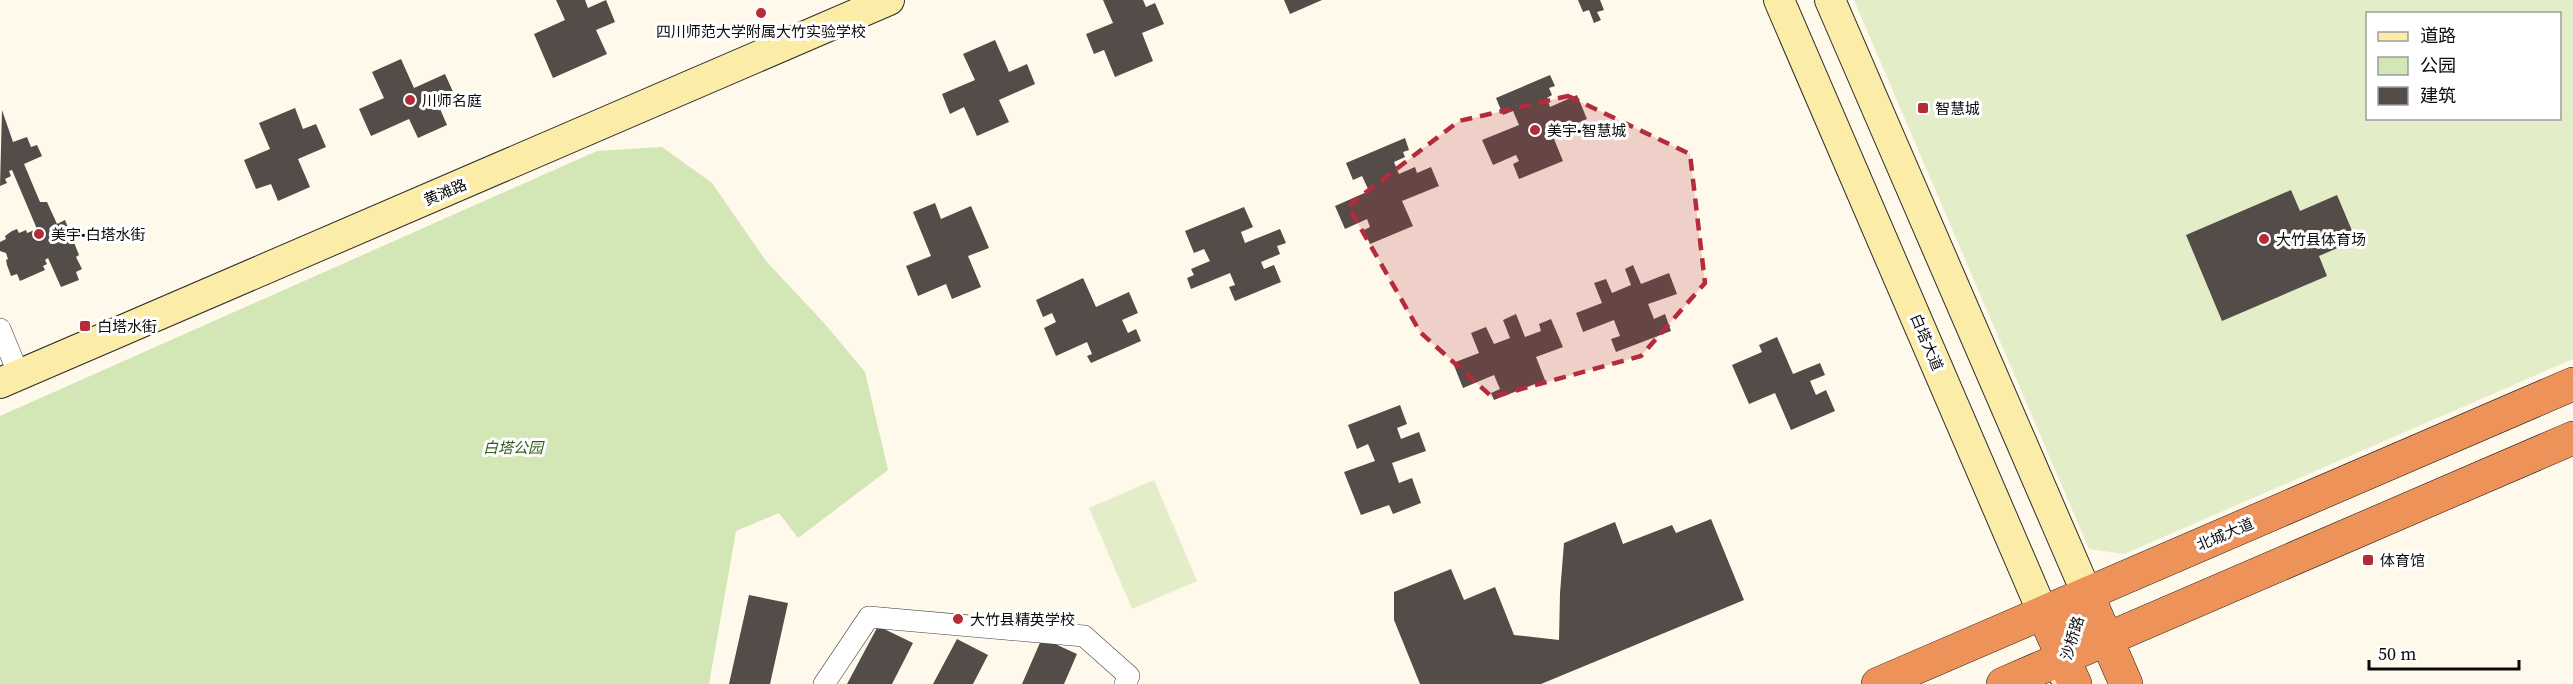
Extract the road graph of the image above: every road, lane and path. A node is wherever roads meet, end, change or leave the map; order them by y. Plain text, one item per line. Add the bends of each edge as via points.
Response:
1 (889, 0) edge
2 (1779, 0) edge
3 (1830, 0) edge
4 (0, 329) edge
5 (10, 379) edge
6 (2573, 384) edge
7 (2573, 438) edge
8 (2087, 594) junction
9 (2043, 612) junction
10 (2107, 639) junction
11 (2068, 675) edge
12 (824, 684) edge
13 (1125, 684) edge
14 (1878, 684) edge
15 (2003, 684) edge
16 (2126, 684) edge

1 - 5 main road, 黄滩路
2 - 9 main road, 白塔大道
3 - 8 main road
4 - 5 street
6 - 8 highway, 北城大道
7 - 10 highway
8 - 9 highway, 北城大道
8 - 10 highway
8 - 11 main road, 沙桥路
9 - 11 highway, 白塔大道
9 - 14 highway, 北城大道
10 - 11 highway
10 - 16 highway
11 - 15 highway
12 - 13 street via 869,617 1084,636 1129,676

